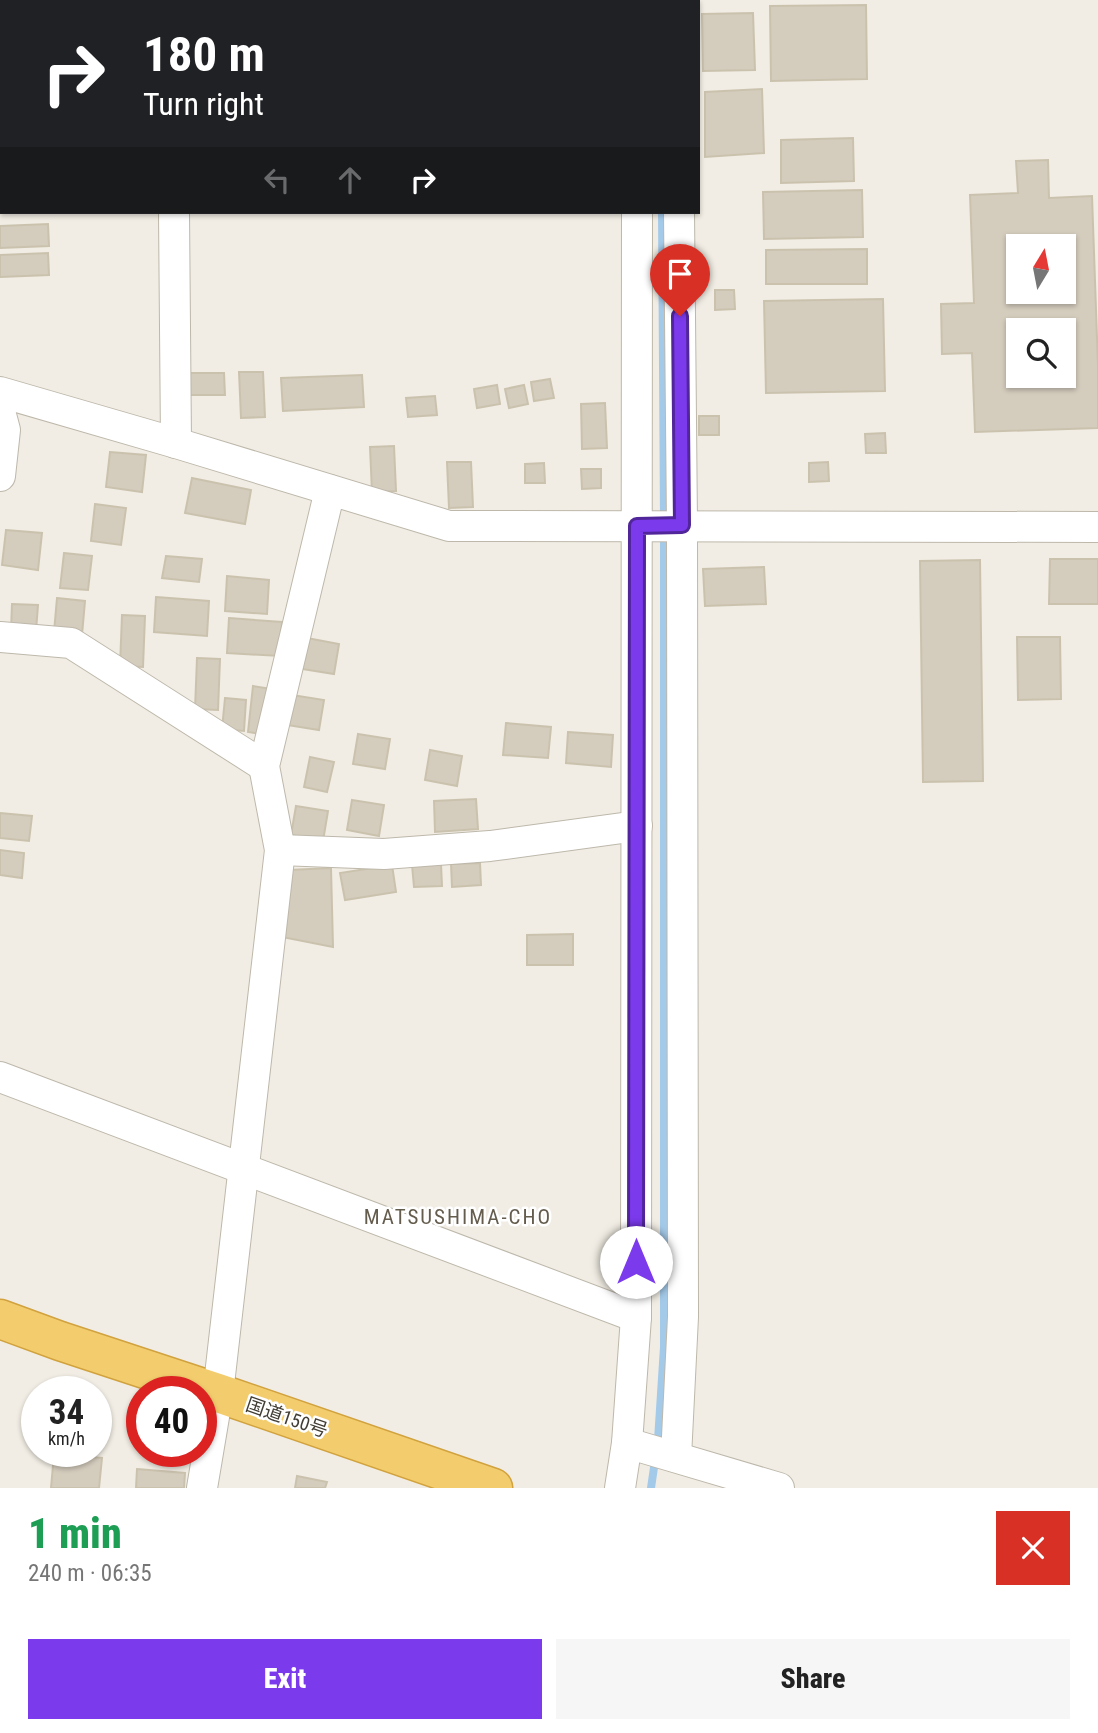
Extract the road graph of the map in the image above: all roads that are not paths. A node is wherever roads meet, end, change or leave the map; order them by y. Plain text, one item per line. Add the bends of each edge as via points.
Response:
1 (174, 214) edge
2 (638, 214) edge
3 (680, 214) edge
4 (0, 392) edge
5 (0, 411) edge
6 (176, 443) junction
7 (0, 476) edge
8 (330, 490) junction
9 (660, 526) junction
10 (1098, 527) edge
11 (0, 636) edge
12 (264, 766) junction
13 (636, 826) junction
14 (280, 850) junction
15 (0, 1077) edge
16 (243, 1168) junction
17 (636, 1317) junction
18 (0, 1319) edge
19 (218, 1393) junction
20 (627, 1443) junction
21 (676, 1457) junction
22 (202, 1488) edge
23 (493, 1488) edge
24 (620, 1488) edge
25 (779, 1488) edge

1 - 6 street
2 - 9 street
3 - 9 street
4 - 6 street
5 - 7 street via 5,430
6 - 8 street
8 - 9 street via 449,526
8 - 12 street
9 - 10 street
9 - 13 street
9 - 21 street via 683,1317
11 - 12 street via 71,643
12 - 14 street
13 - 14 street via 490,846 384,854
13 - 17 street
14 - 16 street
15 - 16 street
16 - 17 street
16 - 19 street
17 - 20 street
18 - 19 highway, 国道150号
19 - 22 street
19 - 23 highway, 国道150号
20 - 21 street
20 - 24 street
21 - 25 street

